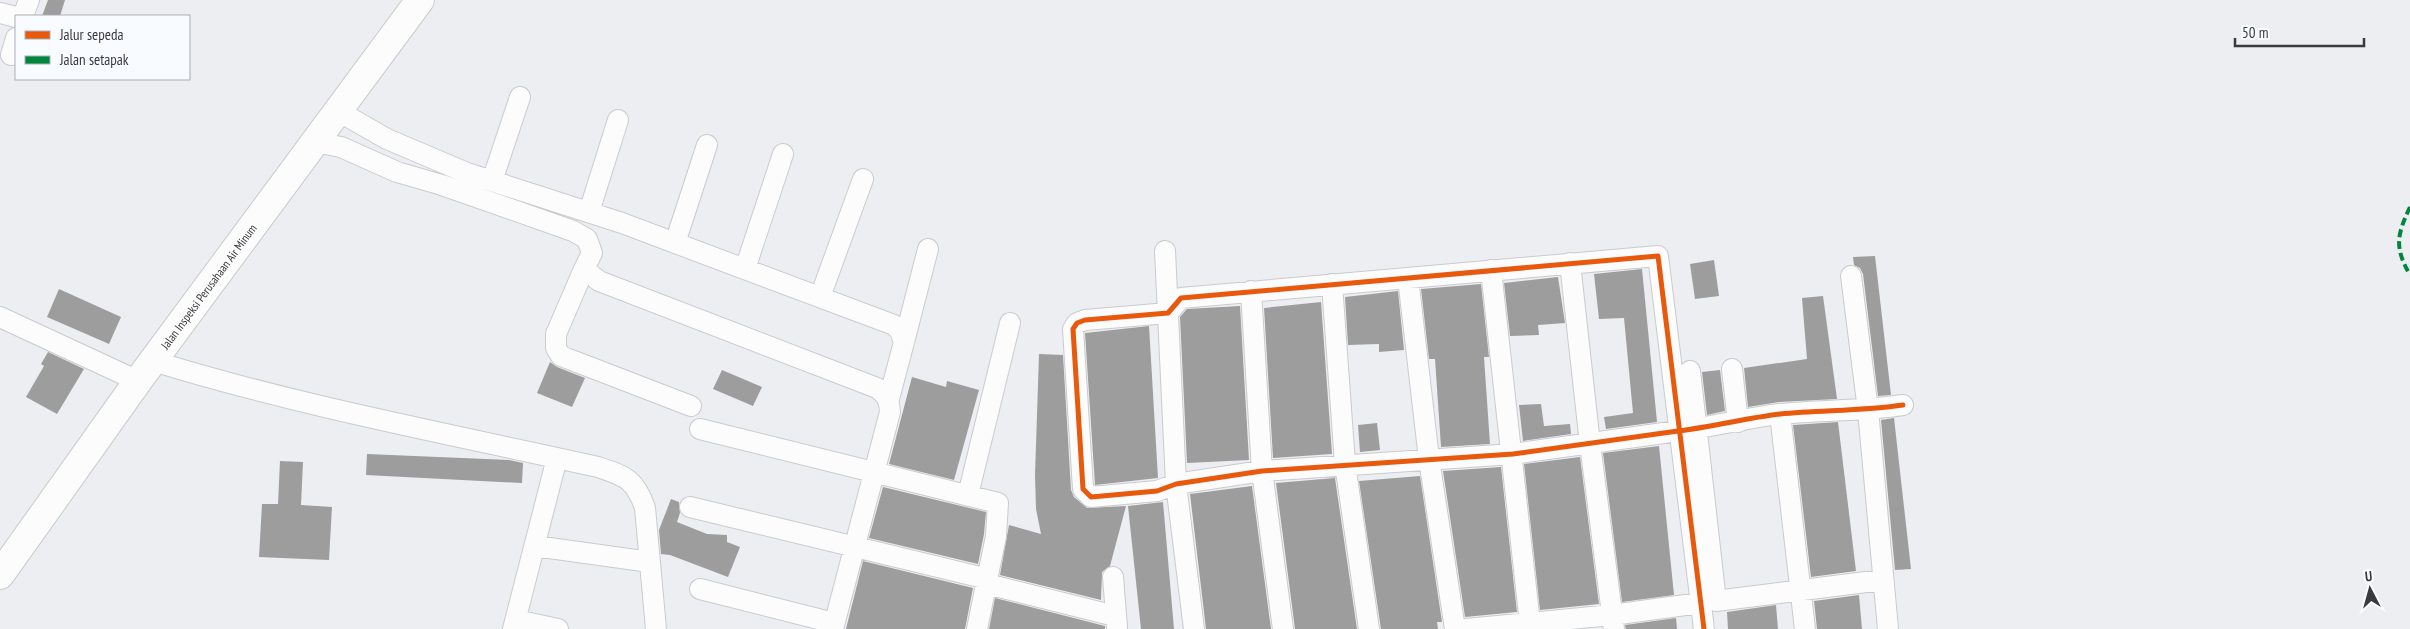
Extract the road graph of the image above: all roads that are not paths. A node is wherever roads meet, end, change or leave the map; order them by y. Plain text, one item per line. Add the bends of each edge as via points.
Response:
1 (29, 0) edge
2 (420, 0) edge
3 (0, 13) edge
4 (24, 15) edge
5 (15, 17) edge
6 (520, 97) dead end
7 (338, 111) junction
8 (618, 120) dead end
9 (315, 142) junction
10 (707, 145) dead end
11 (783, 154) dead end
12 (863, 179) dead end
13 (492, 181) junction
14 (589, 212) junction
15 (675, 243) junction
16 (928, 249) dead end
17 (1165, 251) dead end
18 (1570, 263) junction
19 (584, 269) junction
20 (745, 269) junction
21 (1490, 270) junction
22 (1851, 276) dead end
23 (1408, 278) junction
24 (1332, 284) junction
25 (1251, 291) junction
26 (820, 297) junction
27 (1168, 313) junction
28 (0, 317) edge
29 (1010, 323) dead end
30 (904, 342) junction
31 (1732, 369) dead end
32 (146, 371) junction
33 (1690, 371) dead end
34 (889, 399) junction
35 (1904, 405) dead end
36 (690, 406) dead end
37 (1868, 410) junction
38 (1780, 414) junction
39 (1738, 422) junction
40 (700, 429) dead end
41 (1698, 429) junction
42 (1678, 430) junction
43 (1590, 444) junction
44 (1513, 454) junction
45 (557, 458) junction
46 (1429, 459) junction
47 (1345, 464) junction
48 (1262, 471) junction
49 (873, 472) junction
50 (1176, 484) junction
51 (968, 495) junction
52 (690, 507) dead end
53 (534, 546) junction
54 (853, 547) junction
55 (650, 562) junction
56 (0, 575) edge
57 (1113, 577) dead end
58 (1882, 580) junction
59 (987, 582) junction
60 (700, 588) dead end
61 (1800, 592) junction
62 (1700, 603) junction
63 (1116, 622) edge
64 (1613, 622) edge
65 (514, 624) edge
66 (1535, 625) edge
67 (834, 626) edge
68 (558, 629) edge
69 (656, 629) edge
70 (977, 629) edge
71 (1194, 629) edge
72 (1283, 629) edge
73 (1369, 629) edge
74 (1455, 629) edge
75 (1466, 629) edge
76 (1704, 629) edge
77 (1805, 629) edge
78 (1888, 629) edge

1 - 4 street
2 - 7 street, Jalan Inspeksi Perusahaan Air Minum
3 - 5 street
6 - 13 street
7 - 9 street, Jalan Inspeksi Perusahaan Air Minum
7 - 13 street via 387,139
8 - 14 street
9 - 19 street via 341,147 397,172 572,231 588,239 592,253
9 - 32 street, Jalan Inspeksi Perusahaan Air Minum
10 - 15 street
11 - 20 street
12 - 26 street
13 - 14 street
14 - 15 street
15 - 20 street
16 - 30 street
17 - 27 street
18 - 21 street
18 - 42 street via 1658,256
18 - 43 street
19 - 34 street via 599,281 621,291 877,388
19 - 36 street via 556,334 556,348 561,356
20 - 26 street
21 - 23 street
21 - 44 street
22 - 37 street
23 - 24 street
23 - 46 street
24 - 25 street
24 - 47 street
25 - 27 street via 1181,298
25 - 48 street
26 - 30 street via 894,325
27 - 50 street
27 - 50 street via 1085,320 1077,323 1073,330 1083,489 1086,494 1099,497 1157,491
28 - 32 street
29 - 51 street
30 - 34 street
31 - 39 street
32 - 45 street via 219,381
32 - 56 street, Jalan Inspeksi Perusahaan Air Minum
33 - 41 street
34 - 49 street via 890,412
35 - 37 street
37 - 38 street
37 - 58 street
38 - 39 street
38 - 61 street
39 - 41 street
40 - 49 street
41 - 42 street
41 - 61 street via 1716,601
42 - 43 street
42 - 62 street
43 - 44 street
43 - 64 street
44 - 46 street
44 - 66 street
45 - 53 street
45 - 55 street via 598,467 631,481 645,508
46 - 47 street
46 - 74 street
47 - 48 street
47 - 73 street
48 - 50 street
48 - 72 street
49 - 51 street
49 - 54 street
50 - 71 street
51 - 59 street via 998,503
52 - 54 street
53 - 55 street
53 - 65 street
54 - 59 street
54 - 67 street
55 - 69 street
57 - 63 street
58 - 61 street
58 - 78 street
59 - 63 street
59 - 70 street
60 - 67 street
61 - 77 street
62 - 64 street
62 - 76 street
64 - 66 street
65 - 68 street
66 - 75 street

